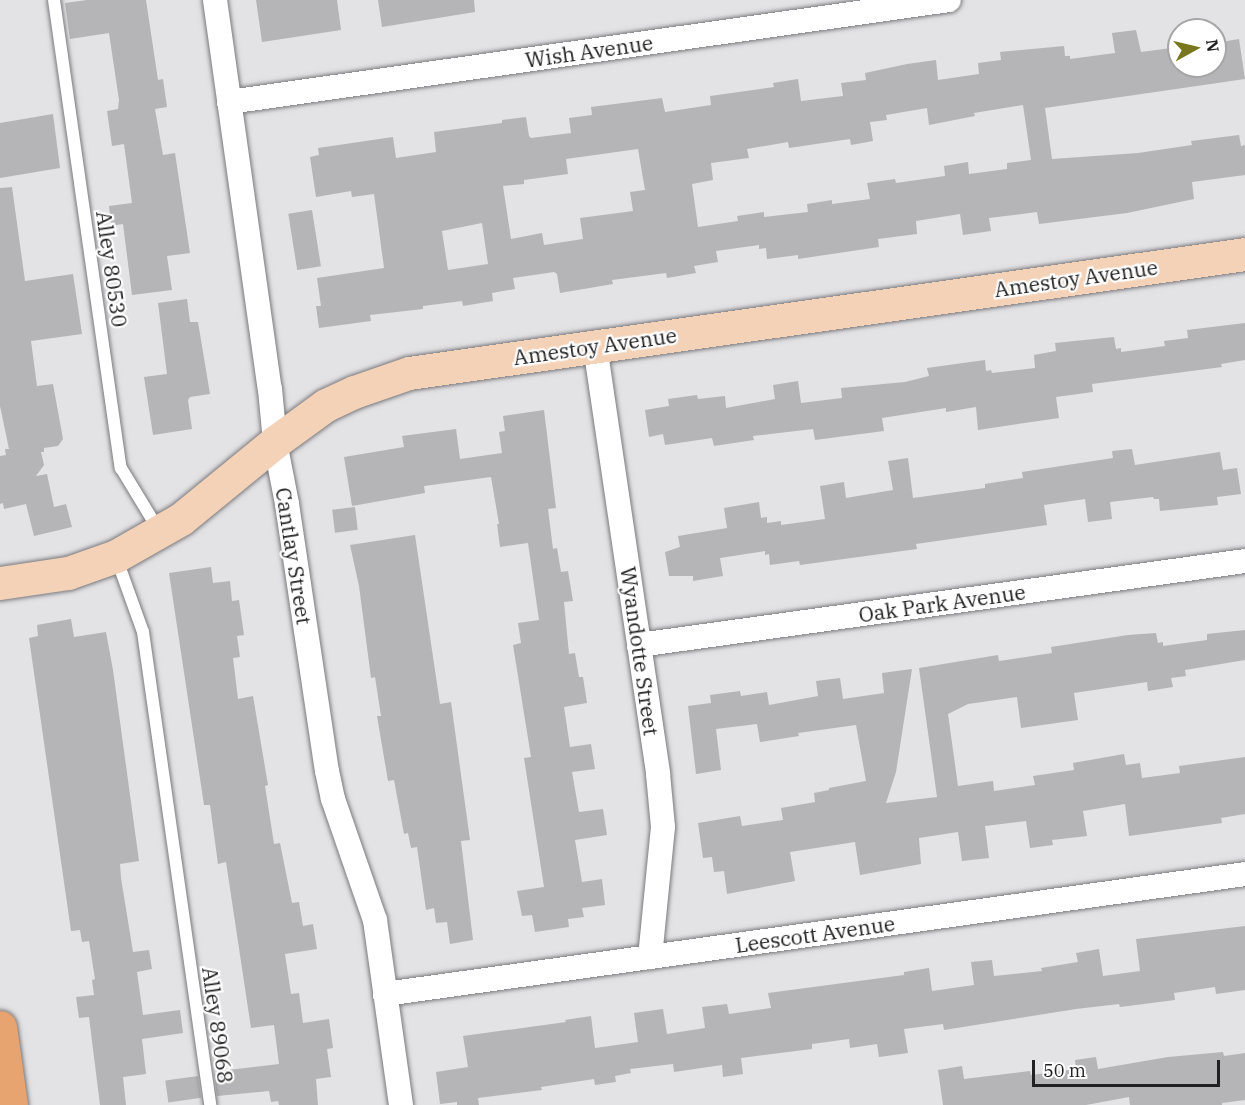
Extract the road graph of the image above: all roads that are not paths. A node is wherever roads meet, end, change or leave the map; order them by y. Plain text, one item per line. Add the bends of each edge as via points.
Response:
1 (54, 0) edge
2 (215, 0) edge
3 (949, 0) edge
4 (229, 102) junction
5 (1245, 254) edge
6 (595, 346) junction
7 (275, 442) junction
8 (160, 532) junction
9 (116, 556) junction
10 (1245, 561) edge
11 (0, 583) edge
12 (639, 645) junction
13 (1245, 874) edge
14 (650, 957) junction
15 (385, 994) junction
16 (0, 1026) edge
17 (11, 1105) edge
18 (210, 1105) edge
19 (401, 1105) edge

1 - 8 lane, Alley 80530 via 121,468
2 - 4 street, Cantlay Street
3 - 4 street, Wish Avenue
4 - 7 street, Cantlay Street
5 - 6 street, Amestoy Avenue
6 - 7 street, Amestoy Avenue via 427,369 390,379 326,405
6 - 12 street, Wyandotte Street
7 - 8 street, Amestoy Avenue via 182,519
7 - 15 street, Cantlay Street via 327,771 375,920
8 - 9 street, Amestoy Avenue
9 - 11 street, Amestoy Avenue via 68,573
9 - 18 lane, Alley 89068 via 143,632
10 - 12 street, Oak Park Avenue
12 - 14 street, Wyandotte Street via 663,827
13 - 14 street, Leescott Avenue
14 - 15 street, Leescott Avenue
15 - 19 street, Cantlay Street
16 - 17 main road

